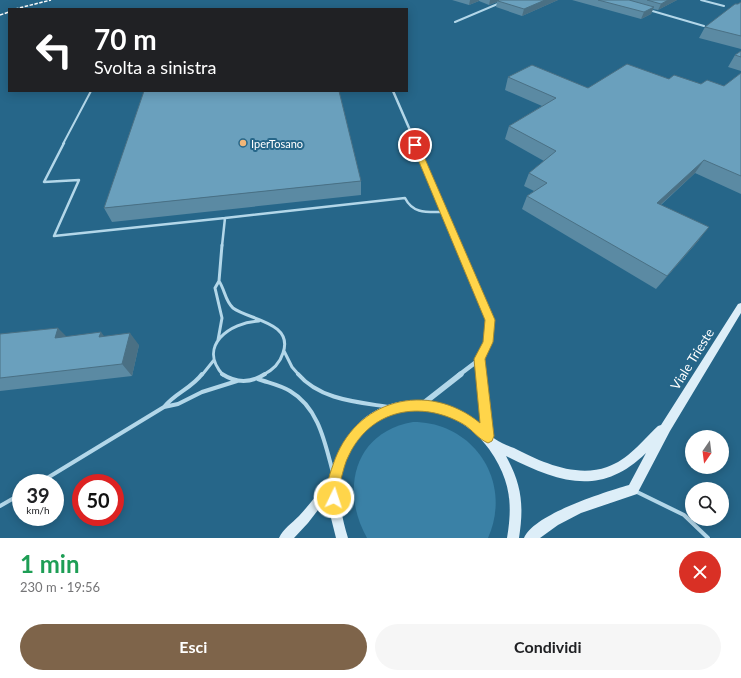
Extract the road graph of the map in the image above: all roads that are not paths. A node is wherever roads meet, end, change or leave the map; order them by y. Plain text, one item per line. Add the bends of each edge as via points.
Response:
1 (505, 0) edge
2 (701, 0) edge
3 (724, 6) dead end
4 (644, 9) edge
5 (455, 22) dead end
6 (704, 26) edge
7 (89, 92) edge
8 (393, 92) edge
9 (443, 212) junction
10 (225, 218) junction
11 (219, 281) junction
12 (741, 306) edge
13 (259, 321) junction
14 (218, 340) junction
15 (284, 350) junction
16 (480, 359) junction
17 (214, 360) junction
18 (258, 379) junction
19 (238, 381) junction
20 (422, 405) junction
21 (164, 407) junction
22 (395, 408) junction
23 (666, 427) junction
24 (491, 440) junction
25 (54, 474) edge
26 (335, 479) junction
27 (633, 490) junction
28 (12, 499) edge
29 (0, 506) edge
30 (285, 538) edge
31 (342, 538) edge
32 (513, 538) edge
33 (530, 538) edge
34 (708, 538) edge

1 - 5 street
2 - 3 street
4 - 6 street
7 - 10 lane via 44,182 79,180 54,236
8 - 9 street
9 - 10 lane via 412,209 405,198
9 - 16 street via 490,320 488,342
10 - 11 lane
11 - 13 lane via 225,297 233,308
11 - 14 lane via 215,288 222,318
12 - 23 main road, Viale Trieste
13 - 14 lane via 236,325
13 - 15 lane via 267,322 278,330 282,336
14 - 17 lane
15 - 18 lane via 275,367
15 - 22 lane via 290,366 317,390 347,400
16 - 20 street
16 - 24 street
17 - 19 lane via 221,374
17 - 21 lane via 197,380 171,398
18 - 19 lane
18 - 26 lane via 290,391 308,405 321,432
19 - 21 lane
20 - 22 main road, Viale Trieste
20 - 24 main road, Viale Trieste via 455,413
21 - 25 lane
22 - 26 main road, Viale Trieste via 380,414 359,430 343,453
23 - 24 main road, Viale Trieste via 621,467 600,474 577,476 537,466
23 - 27 main road, Viale Trieste
24 - 32 main road, Viale Trieste via 506,464 514,488 517,513
26 - 30 main road, Viale Trieste via 304,519
26 - 31 main road, Viale Trieste via 336,519
27 - 33 main road via 585,504 563,514
27 - 34 lane via 670,506 698,524
28 - 29 lane

